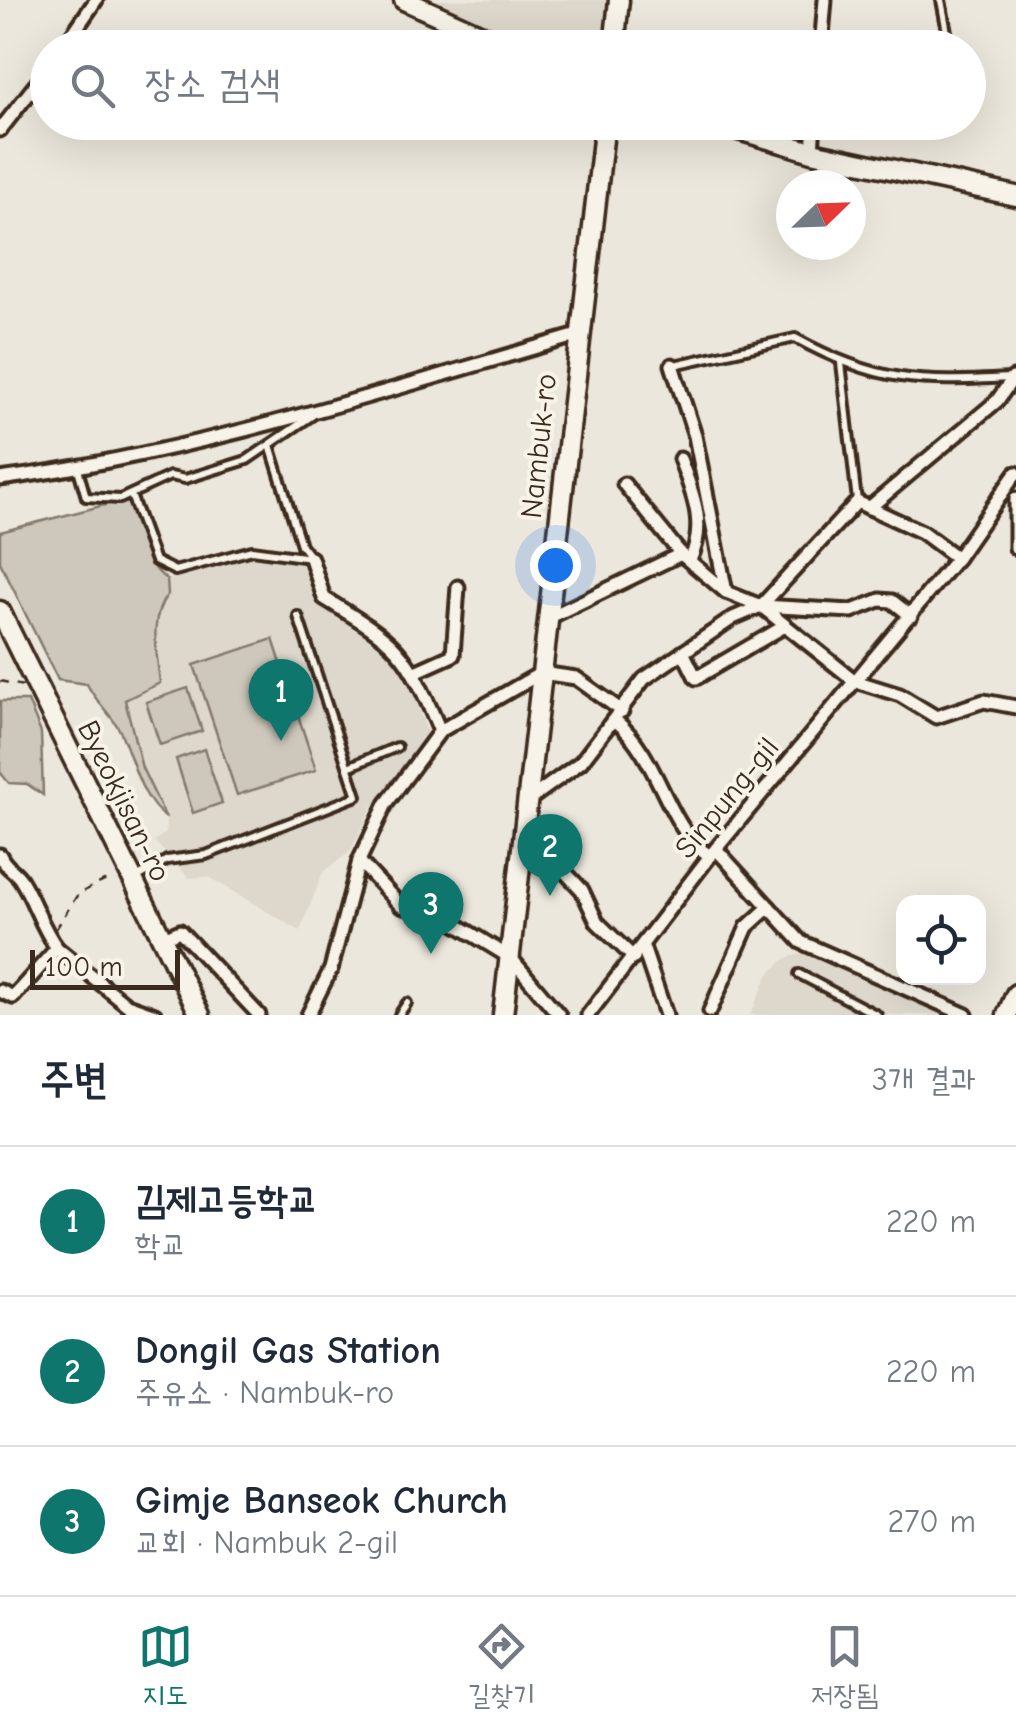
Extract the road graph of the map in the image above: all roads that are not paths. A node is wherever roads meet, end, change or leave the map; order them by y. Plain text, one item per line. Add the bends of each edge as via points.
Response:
1 (96, 0) edge
2 (404, 0) edge
3 (619, 0) edge
4 (825, 0) edge
5 (941, 0) edge
6 (76, 30) edge
7 (470, 30) edge
8 (616, 30) edge
9 (822, 30) edge
10 (947, 30) edge
11 (30, 92) edge
12 (0, 130) edge
13 (603, 140) edge
14 (772, 140) edge
15 (813, 140) edge
16 (812, 152) junction
17 (1016, 196) edge
18 (578, 335) junction
19 (841, 363) junction
20 (672, 365) joint
21 (1014, 378) edge
22 (322, 408) junction
23 (270, 446) junction
24 (680, 458) dead end
25 (78, 469) junction
26 (1016, 473) edge
27 (0, 480) edge
28 (624, 484) dead end
29 (131, 495) junction
30 (1016, 499) edge
31 (863, 505) junction
32 (1016, 548) edge
33 (686, 557) junction
34 (312, 558) junction
35 (958, 558) junction
36 (458, 587) dead end
37 (726, 592) junction
38 (761, 606) junction
39 (0, 611) edge
40 (298, 616) dead end
41 (910, 616) junction
42 (548, 618) junction
43 (783, 627) junction
44 (684, 652) junction
45 (415, 672) junction
46 (541, 674) junction
47 (855, 681) junction
48 (1016, 707) edge
49 (618, 715) junction
50 (440, 731) junction
51 (397, 747) dead end
52 (348, 767) junction
53 (526, 802) junction
54 (523, 837) junction
55 (713, 853) junction
56 (0, 855) edge
57 (358, 861) junction
58 (132, 881) junction
59 (770, 906) junction
60 (163, 938) junction
61 (54, 944) junction
62 (643, 946) junction
63 (511, 958) junction
64 (634, 958) junction
65 (799, 974) dead end
66 (0, 991) edge
67 (1016, 994) edge
68 (407, 1003) dead end
69 (710, 1011) dead end
70 (590, 1014) edge
71 (155, 1015) edge
72 (200, 1015) edge
73 (259, 1015) edge
74 (308, 1015) edge
75 (399, 1015) edge
76 (504, 1015) edge
77 (559, 1015) edge
78 (666, 1015) edge
79 (877, 1015) edge
80 (966, 1015) edge
81 (1006, 1015) edge

1 - 6 street
2 - 7 main road
3 - 8 main road
4 - 9 street
5 - 10 lane
11 - 12 street
13 - 18 main road, Nambuk-ro
14 - 16 main road
15 - 16 street
16 - 17 main road
18 - 22 street
18 - 42 main road, Nambuk-ro
19 - 20 lane via 795,338
19 - 21 lane via 919,383
19 - 31 lane
20 - 37 street via 695,436
21 - 31 street via 997,401
22 - 23 lane
22 - 25 street
23 - 29 lane via 247,460 185,479 170,476
23 - 34 lane via 300,545
24 - 33 street via 698,505 700,540
25 - 27 street
25 - 29 lane via 86,496
26 - 35 street, Sinpung-gil
28 - 33 street
29 - 34 lane via 155,562 175,571 252,550
30 - 32 street
31 - 35 street via 922,532
31 - 38 street
33 - 37 street
33 - 42 street
34 - 45 street via 324,598 387,638
35 - 41 street, Sinpung-gil
36 - 45 street via 453,655
37 - 38 street
38 - 41 street via 852,611 880,600
38 - 43 street
38 - 44 street
39 - 58 main road, Byeokjisan-ro
40 - 52 lane
41 - 47 street, Sinpung-gil
42 - 46 main road, Nambuk-ro
43 - 44 street via 696,678
43 - 47 street
44 - 49 street via 644,679
45 - 50 street
46 - 49 street via 576,678
46 - 50 street
46 - 53 main road, Nambuk-ro
47 - 48 street via 900,695 936,717 984,701
47 - 55 street, Sinpung-gil
49 - 53 street via 581,762
49 - 55 street via 661,780 688,842
50 - 57 street via 386,804
51 - 52 lane
52 - 58 lane via 357,796 206,855 167,860
53 - 54 main road, Nambuk-ro
54 - 63 main road, Nambuk-ro
54 - 64 street via 582,890 597,922
55 - 59 street
55 - 62 street, Sinpung-gil
56 - 61 street via 21,878
57 - 63 street via 402,906 444,917
57 - 74 street via 332,970
58 - 60 main road, Byeokjisan-ro
59 - 69 street via 746,927
59 - 80 street via 801,942
60 - 72 main road, Byeokjisan-ro
60 - 73 street via 180,931
61 - 66 street via 13,998
61 - 71 street via 128,1005
62 - 64 street, Sinpung-gil
62 - 78 street
63 - 76 main road, Nambuk-ro
63 - 77 street
64 - 70 street, Sinpung-gil
65 - 79 lane
67 - 81 main road
68 - 75 lane

